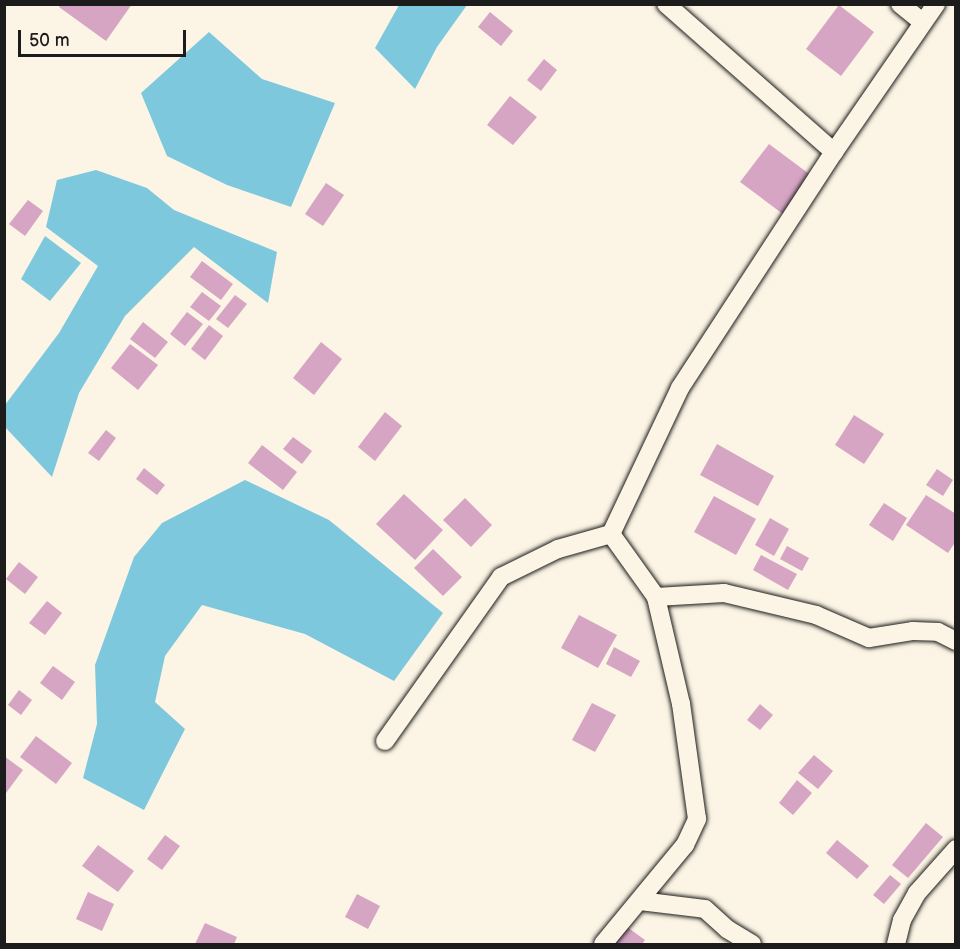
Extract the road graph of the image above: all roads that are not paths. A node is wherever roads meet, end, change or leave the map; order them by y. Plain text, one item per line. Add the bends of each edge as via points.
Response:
1 (666, 4) edge
2 (900, 4) edge
3 (936, 4) edge
4 (922, 22) junction
5 (834, 152) junction
6 (611, 534) junction
7 (656, 597) junction
8 (956, 641) edge
9 (385, 741) dead end
10 (956, 849) edge
11 (640, 901) junction
12 (603, 945) edge
13 (752, 945) edge
14 (896, 945) edge

1 - 5 street
2 - 4 street
3 - 4 street
4 - 5 street
5 - 6 street via 680,388
6 - 7 street
6 - 9 street via 558,549 501,577
7 - 8 street via 724,592 816,615 869,638 913,631 938,632
7 - 11 street via 681,704 697,819 685,845
10 - 14 street via 917,893 902,920
11 - 12 street
11 - 13 street via 705,909

